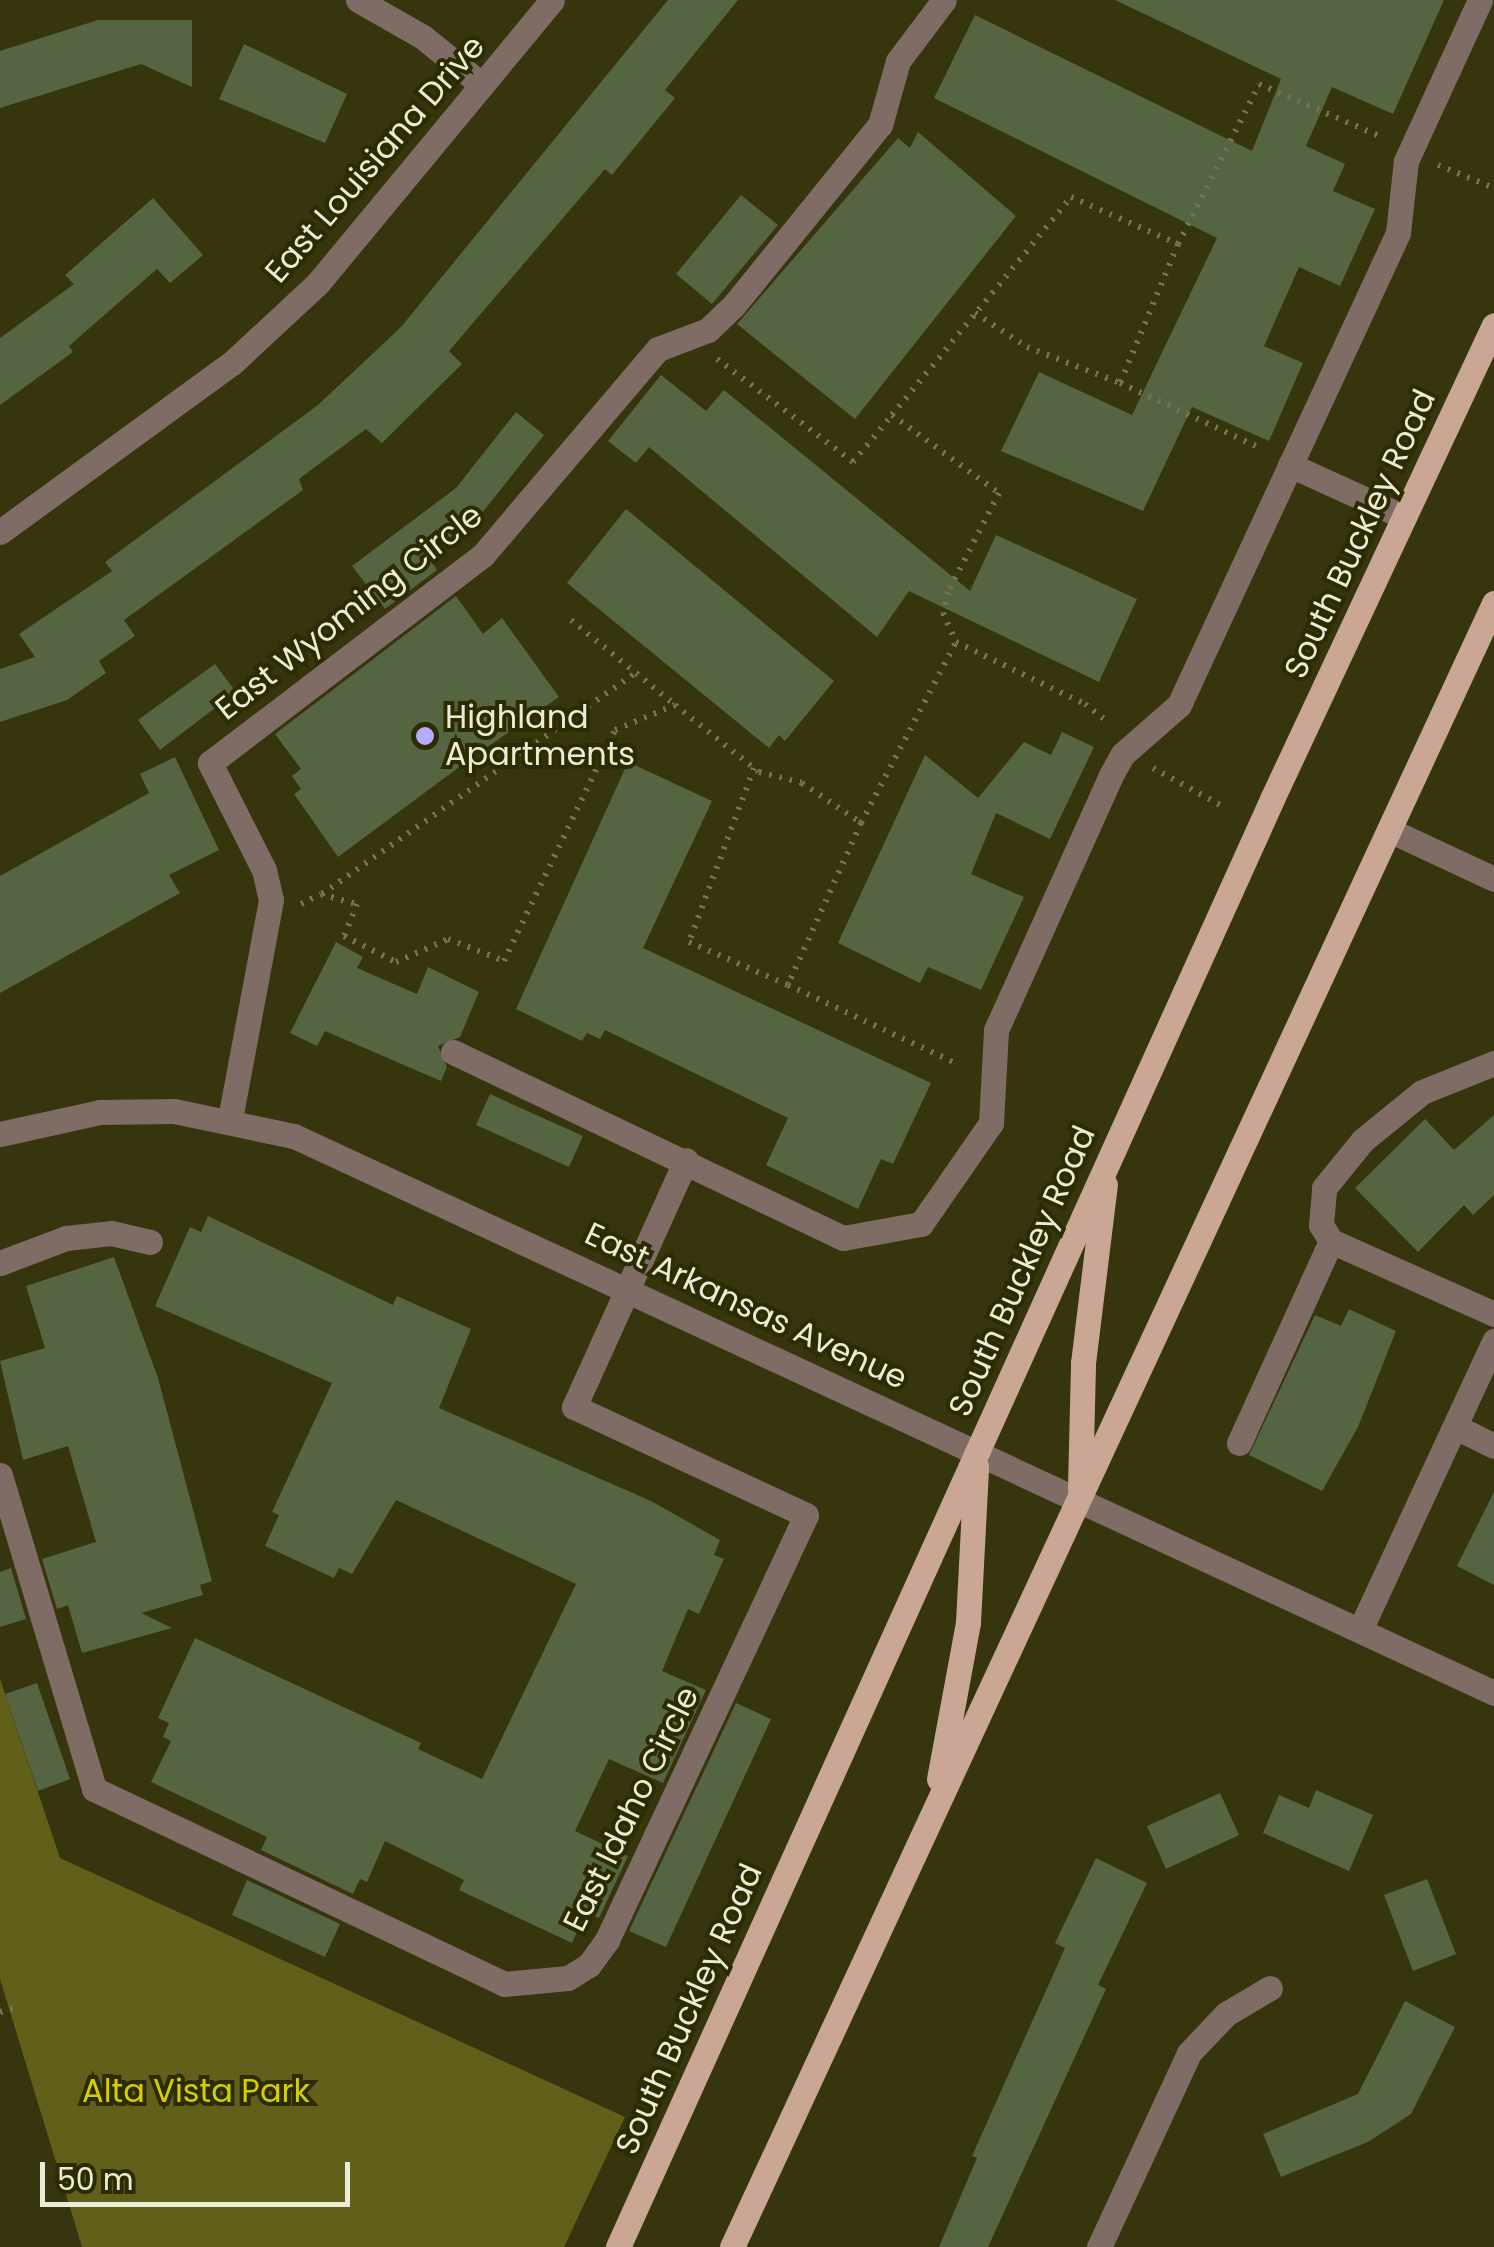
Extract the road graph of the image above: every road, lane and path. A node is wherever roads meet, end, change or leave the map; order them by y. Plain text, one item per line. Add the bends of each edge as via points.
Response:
1 (358, 0) edge
2 (552, 0) edge
3 (944, 0) edge
4 (1480, 0) edge
5 (482, 85) junction
6 (1378, 136) dead end
7 (1428, 160) dead end
8 (1494, 188) edge
9 (1178, 244) junction
10 (975, 314) junction
11 (1494, 325) edge
12 (714, 357) dead end
13 (1120, 382) junction
14 (892, 416) junction
15 (1258, 448) dead end
16 (1290, 465) junction
17 (1404, 517) junction
18 (0, 532) edge
19 (1494, 603) edge
20 (570, 620) dead end
21 (956, 642) junction
22 (636, 673) junction
23 (675, 705) junction
24 (1110, 724) dead end
25 (1144, 763) dead end
26 (754, 768) junction
27 (1222, 806) dead end
28 (861, 824) junction
29 (1389, 830) junction
30 (1494, 878) edge
31 (321, 894) junction
32 (291, 909) dead end
33 (788, 985) junction
34 (464, 1058) dead end
35 (954, 1062) dead end
36 (1494, 1063) edge
37 (230, 1118) junction
38 (0, 1134) edge
39 (1108, 1159) junction
40 (686, 1160) junction
41 (1331, 1240) junction
42 (150, 1242) dead end
43 (0, 1263) edge
44 (628, 1288) junction
45 (1494, 1314) edge
46 (1494, 1341) edge
47 (1456, 1426) junction
48 (1239, 1443) dead end
49 (1494, 1446) edge
50 (978, 1449) junction
51 (0, 1476) edge
52 (1080, 1499) junction
53 (1360, 1630) junction
54 (1494, 1693) edge
55 (933, 1814) junction
56 (1270, 1988) dead end
57 (18, 2007) dead end
58 (0, 2012) edge
59 (618, 2247) edge
60 (732, 2247) edge
61 (1099, 2247) edge

1 - 5 street via 423,37
2 - 5 street, East Louisiana Drive
3 - 37 street, East Wyoming Circle via 898,61 880,125 734,305 708,330 658,349 483,555 210,762 264,870 270,900
4 - 16 street via 1406,161 1398,234
5 - 18 street, East Louisiana Drive via 318,282 232,364
6 - 9 path via 1259,84
7 - 8 path
9 - 10 path via 1070,196
9 - 13 path
10 - 13 path via 1027,348
10 - 14 path
11 - 17 main road, South Buckley Road
12 - 14 path via 853,462
13 - 15 path
14 - 21 path via 999,493 948,592 943,613
16 - 17 street
16 - 40 street via 1178,705 1123,754 1110,777 996,1030 991,1123 921,1224 842,1238
17 - 39 main road, South Buckley Road
19 - 29 main road
20 - 22 path
21 - 24 path via 1086,704
21 - 28 path
22 - 23 path
22 - 31 path
23 - 26 path
23 - 31 path via 615,730 504,962 448,939 396,962 344,936 358,904
25 - 27 path
26 - 28 path via 802,783
26 - 33 path via 689,942
28 - 33 path
29 - 30 street
29 - 52 main road
31 - 32 path
33 - 35 path
34 - 40 street
36 - 41 street via 1422,1092 1363,1140 1324,1188 1321,1224
37 - 38 street, East Arkansas Avenue via 100,1112
37 - 44 street, East Arkansas Avenue via 338,1153
39 - 50 main road, South Buckley Road
39 - 52 main road via 1083,1364
40 - 44 street
41 - 45 street
41 - 48 street
42 - 43 street via 111,1232 66,1238
44 - 50 street, East Arkansas Avenue
44 - 51 street, East Idaho Circle via 574,1407 806,1514 608,1940 590,1965 568,1978 504,1984 94,1789
46 - 47 street
47 - 49 street
47 - 53 street
50 - 52 street, East Arkansas Avenue
50 - 55 main road via 968,1622
50 - 59 main road, South Buckley Road
52 - 53 street, East Arkansas Avenue
52 - 55 main road
53 - 54 street, East Arkansas Avenue
55 - 60 main road
56 - 61 street via 1226,2014 1189,2053
57 - 58 path

